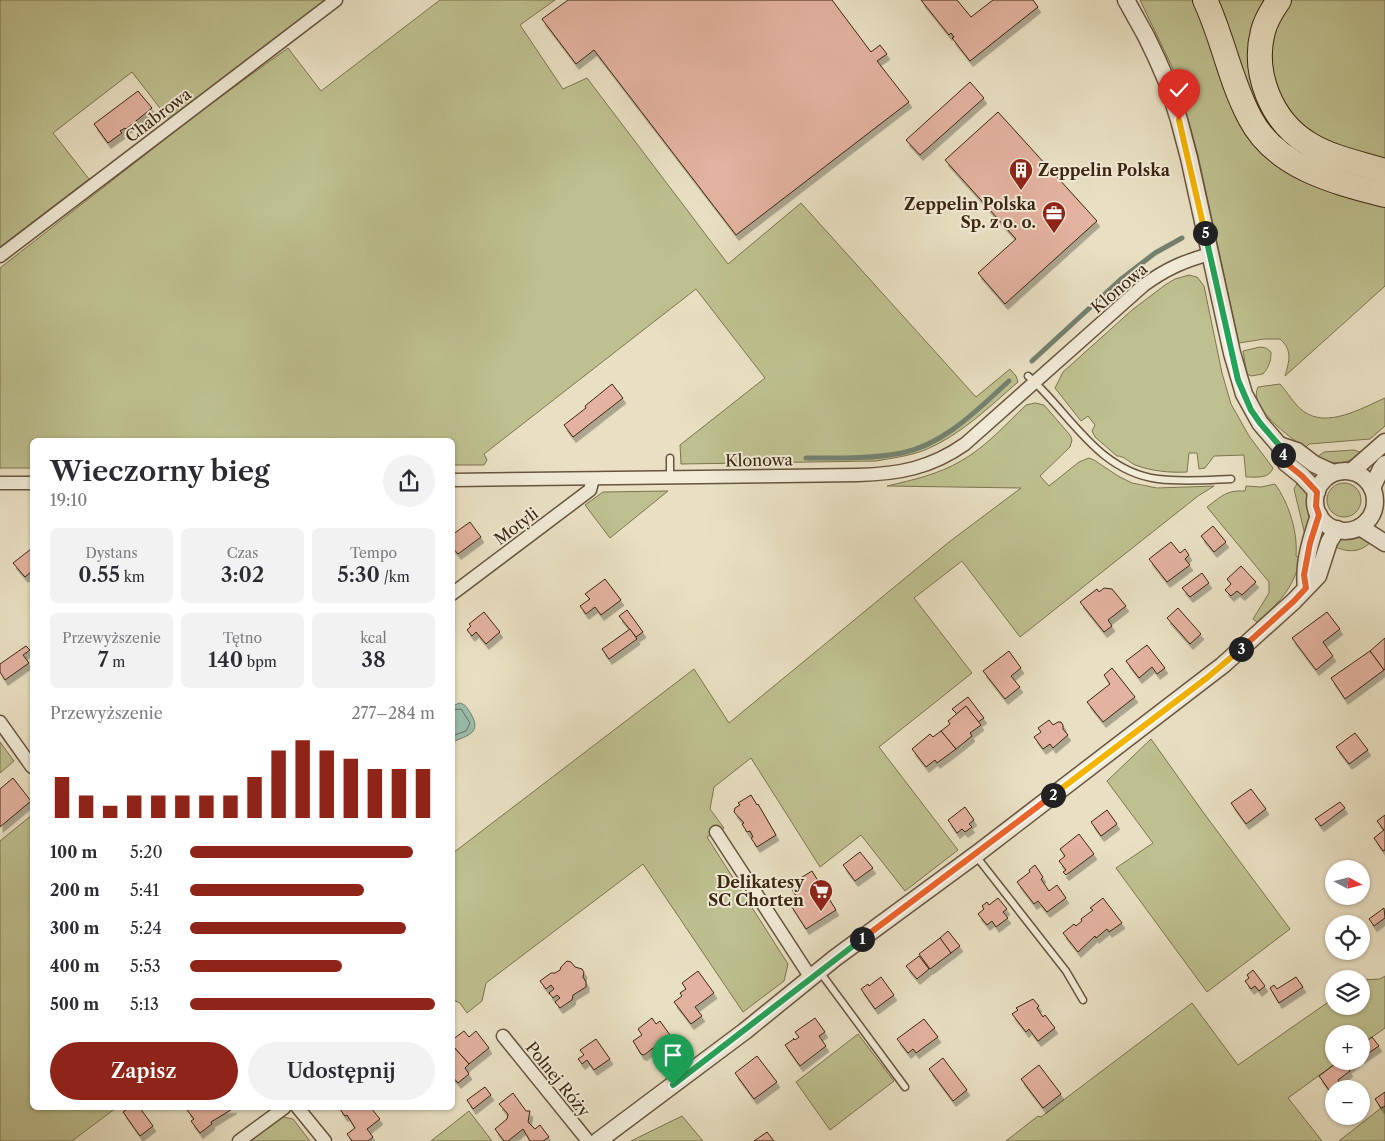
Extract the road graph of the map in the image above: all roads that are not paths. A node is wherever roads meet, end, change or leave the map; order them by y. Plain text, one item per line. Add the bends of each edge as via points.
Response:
1 (336, 0) edge
2 (1126, 0) edge
3 (1205, 0) edge
4 (1279, 0) edge
5 (1385, 170) edge
6 (1385, 195) edge
7 (1210, 254) junction
8 (0, 256) edge
9 (1032, 380) junction
10 (1385, 442) edge
11 (1279, 445) junction
12 (670, 458) dead end
13 (1385, 464) edge
14 (1352, 472) junction
15 (1333, 474) junction
16 (670, 477) junction
17 (593, 478) junction
18 (1231, 479) dead end
19 (455, 480) edge
20 (30, 482) edge
21 (0, 483) edge
22 (1372, 488) junction
23 (1317, 492) junction
24 (1374, 508) junction
25 (1319, 515) junction
26 (1385, 522) edge
27 (1360, 527) junction
28 (1337, 529) junction
29 (1385, 543) edge
30 (1306, 588) junction
31 (455, 592) edge
32 (0, 722) edge
33 (30, 764) edge
34 (716, 832) dead end
35 (975, 855) junction
36 (815, 975) junction
37 (1083, 1000) dead end
38 (504, 1036) dead end
39 (905, 1087) dead end
40 (281, 1110) edge
41 (300, 1110) edge
42 (238, 1141) edge
43 (325, 1141) edge
44 (588, 1141) edge
45 (598, 1141) edge

1 - 8 street, Chabrowa
2 - 7 street via 1167,82 1189,158
3 - 6 highway via 1250,120 1263,137 1296,165 1334,181
4 - 5 highway via 1267,20 1260,57 1261,73 1271,102 1280,116 1308,143 1336,156
7 - 9 street, Klonowa via 1177,264 1144,285
7 - 11 street via 1238,380 1251,410
9 - 16 street, Klonowa via 965,444 939,460 910,470 879,475
9 - 18 lane via 1092,445 1124,469 1158,479
10 - 14 street
11 - 15 street via 1297,451
11 - 23 street via 1286,463
12 - 16 lane
13 - 22 street
14 - 15 street
14 - 22 street via 1366,479
15 - 23 street via 1323,481
16 - 17 street, Klonowa
17 - 19 street, Klonowa
17 - 31 street, Motyli via 590,490
20 - 21 street
22 - 24 street
23 - 25 street
24 - 26 street
24 - 27 street
25 - 28 street
25 - 30 street via 1304,575
27 - 28 street
27 - 29 street
28 - 30 street via 1329,542 1318,576
30 - 35 street via 1223,665
32 - 33 street
34 - 36 street
35 - 36 street
35 - 37 lane via 1066,971
36 - 39 lane
36 - 45 street
38 - 44 street, Polnej Róży
40 - 42 street
41 - 43 street

